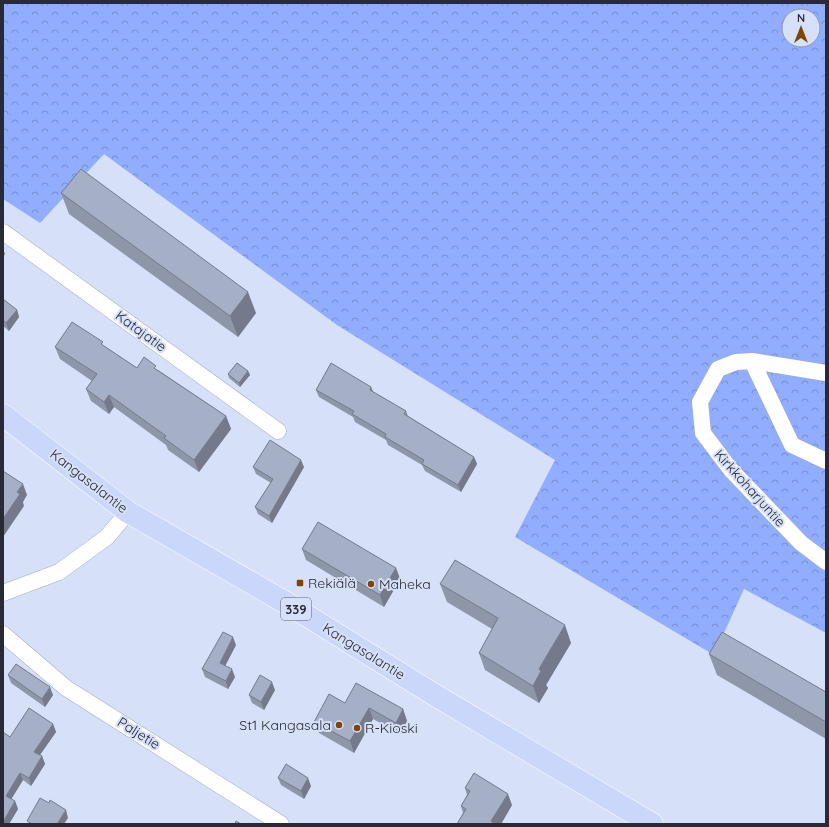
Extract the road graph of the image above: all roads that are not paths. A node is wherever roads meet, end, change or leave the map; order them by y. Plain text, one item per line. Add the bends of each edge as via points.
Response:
1 (3, 232) edge
2 (752, 361) junction
3 (826, 373) edge
4 (3, 414) edge
5 (278, 431) dead end
6 (826, 461) edge
7 (128, 512) junction
8 (826, 562) edge
9 (3, 593) edge
10 (3, 634) edge
11 (281, 824) edge
12 (652, 824) edge

1 - 5 street, Katajatie
2 - 3 street, Kirkkoharjuntie
2 - 6 street via 792,445
2 - 8 street, Kirkkoharjuntie via 736,362 718,369 700,402 703,433 731,470 801,543
4 - 7 main road, Kangasalantie / 339
7 - 9 street via 107,537 59,572
7 - 12 main road, Kangasalantie / 339 via 288,604 431,693
10 - 11 street, Paljetie via 66,688

